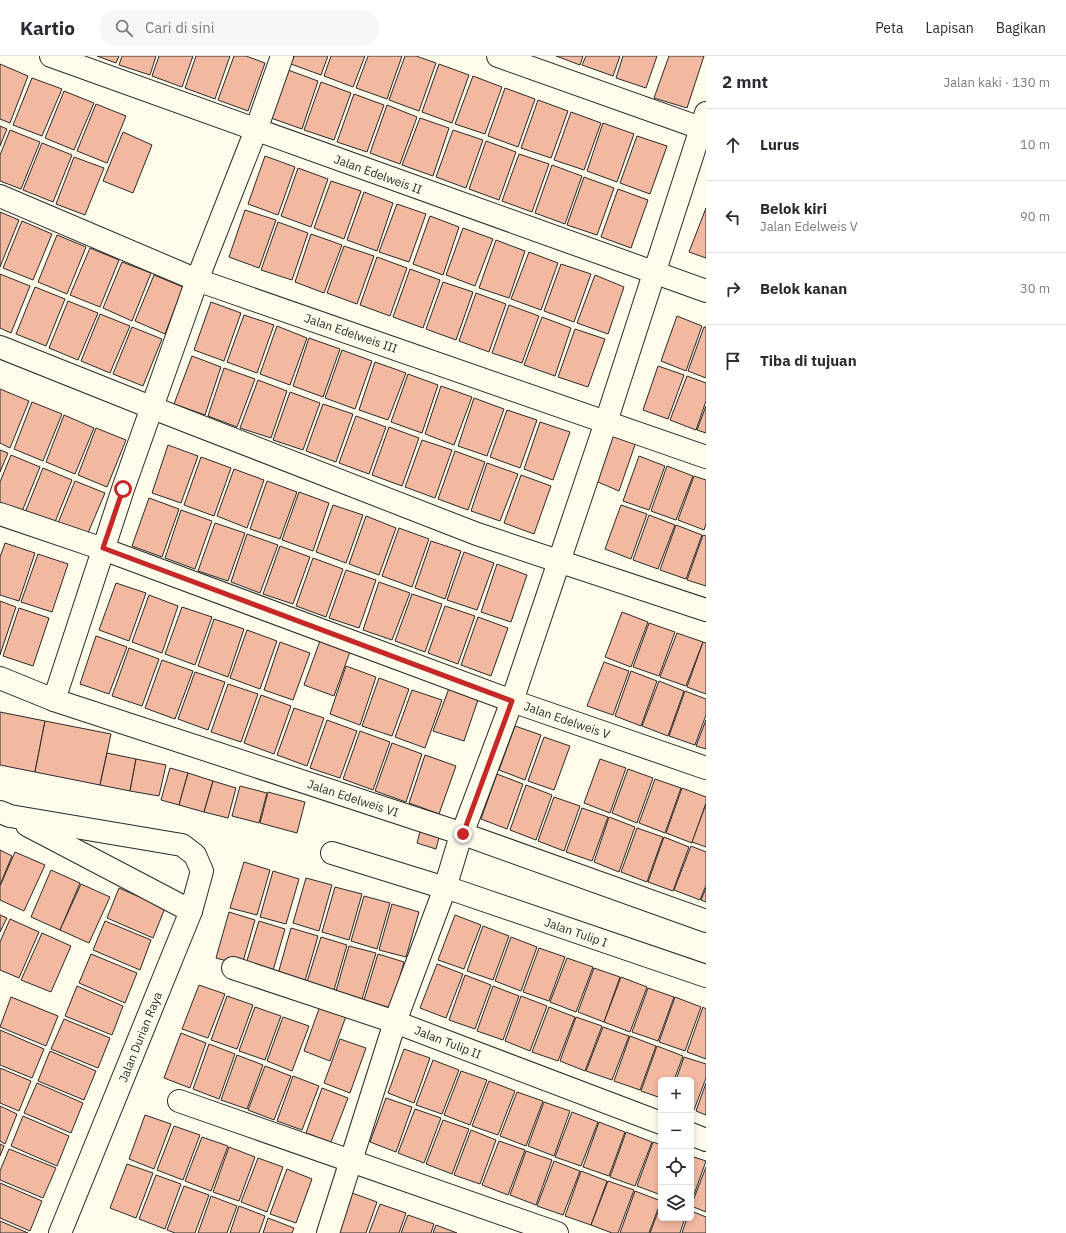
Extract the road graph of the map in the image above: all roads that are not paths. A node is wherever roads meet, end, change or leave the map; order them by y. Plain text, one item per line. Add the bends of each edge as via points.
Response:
1 (51, 56) edge
2 (282, 56) edge
3 (498, 56) edge
4 (705, 124) edge
5 (256, 130) junction
6 (0, 196) edge
7 (655, 273) junction
8 (197, 280) junction
9 (706, 291) edge
10 (0, 347) edge
11 (153, 408) junction
12 (606, 422) junction
13 (706, 457) edge
14 (0, 514) edge
15 (103, 548) junction
16 (559, 561) junction
17 (706, 610) edge
18 (0, 678) edge
19 (54, 700) junction
20 (512, 701) junction
21 (706, 768) edge
22 (5, 814) edge
23 (460, 841) junction
24 (332, 853) dead end
25 (447, 880) junction
26 (191, 911) junction
27 (706, 921) edge
28 (233, 968) dead end
29 (706, 976) edge
30 (395, 1022) junction
31 (179, 1101) dead end
32 (658, 1122) edge
33 (694, 1135) edge
34 (706, 1140) edge
35 (352, 1161) junction
36 (60, 1233) edge
37 (328, 1233) edge
38 (557, 1233) edge

1 - 5 street, Jalan Edelweis II
2 - 5 street
3 - 4 street
4 - 7 street
5 - 7 street, Jalan Edelweis II
5 - 8 street
6 - 8 street, Jalan Edelweis III
7 - 9 street, Jalan Edelweis II
7 - 12 street
8 - 11 street
8 - 12 street, Jalan Edelweis III
10 - 11 street
11 - 15 street
11 - 16 street via 477,534
12 - 13 street, Jalan Edelweis III
12 - 16 street
14 - 15 street, Jalan Edelweis V
15 - 19 street
15 - 20 street, Jalan Edelweis V
16 - 17 street
16 - 20 street
18 - 19 street, Jalan Edelweis VI
19 - 23 street, Jalan Edelweis VI
20 - 21 street, Jalan Edelweis V
20 - 23 street
22 - 26 street
22 - 26 street, Jalan Durian Raya via 182,845 195,855 202,870
23 - 25 street
23 - 27 street, Jalan Edelweis VI
24 - 25 street, Jalan Tulip I
25 - 29 street, Jalan Tulip I via 457,891
25 - 30 street
26 - 36 street, Jalan Durian Raya
28 - 30 street, Jalan Tulip II
30 - 32 street, Jalan Tulip II
30 - 35 street
31 - 35 street
33 - 34 street
35 - 37 street
35 - 38 street

